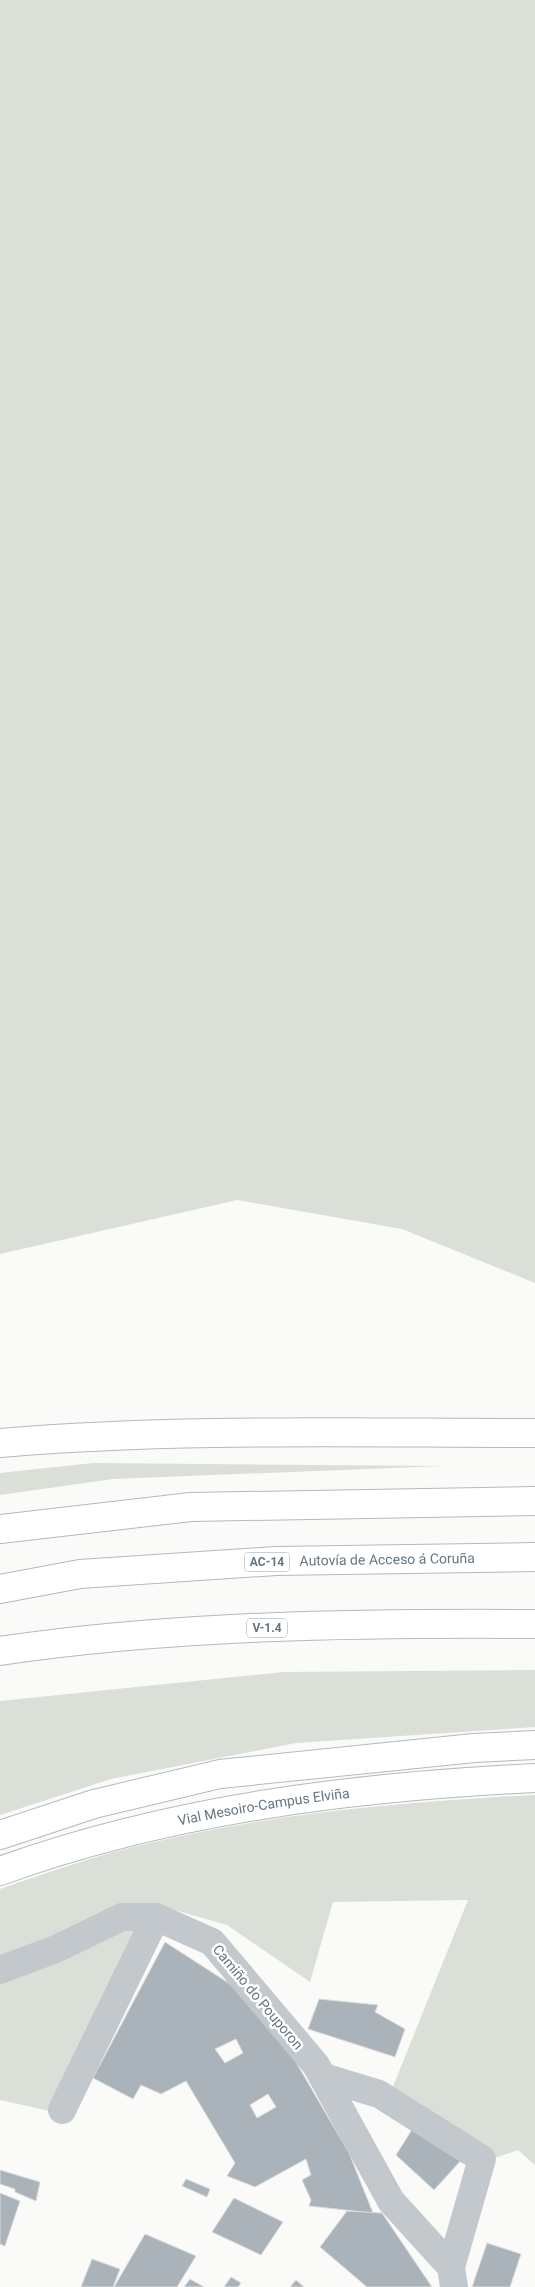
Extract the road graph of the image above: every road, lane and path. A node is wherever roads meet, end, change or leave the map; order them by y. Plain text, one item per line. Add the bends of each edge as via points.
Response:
1 (535, 1433) edge
2 (0, 1443) edge
3 (535, 1501) edge
4 (0, 1529) edge
5 (535, 1557) edge
6 (0, 1589) edge
7 (535, 1624) edge
8 (0, 1651) edge
9 (535, 1744) edge
10 (535, 1778) edge
11 (0, 1835) edge
12 (0, 1871) edge
13 (156, 1917) junction
14 (0, 1970) edge
15 (323, 2077) junction
16 (62, 2110) dead end
17 (452, 2277) edge

1 - 2 main road via 171,1434 79,1436
3 - 4 main road via 192,1507
5 - 6 main road, Autovía de Acceso á Coruña / AC-14 via 276,1561 80,1574
7 - 8 main road, V-1.4 via 399,1623 200,1630
9 - 11 main road via 220,1774 94,1804
10 - 12 main road, Vial Mesoiro-Campus Elviña via 399,1787 275,1802 157,1824 48,1854
13 - 14 street via 122,1917 56,1949
13 - 15 street, Camiño do Pouporon via 212,1942
13 - 16 street
15 - 17 street, Camiño do Pouporon via 392,2201
15 - 17 street, Camiño do Pouporon via 379,2094 482,2159

